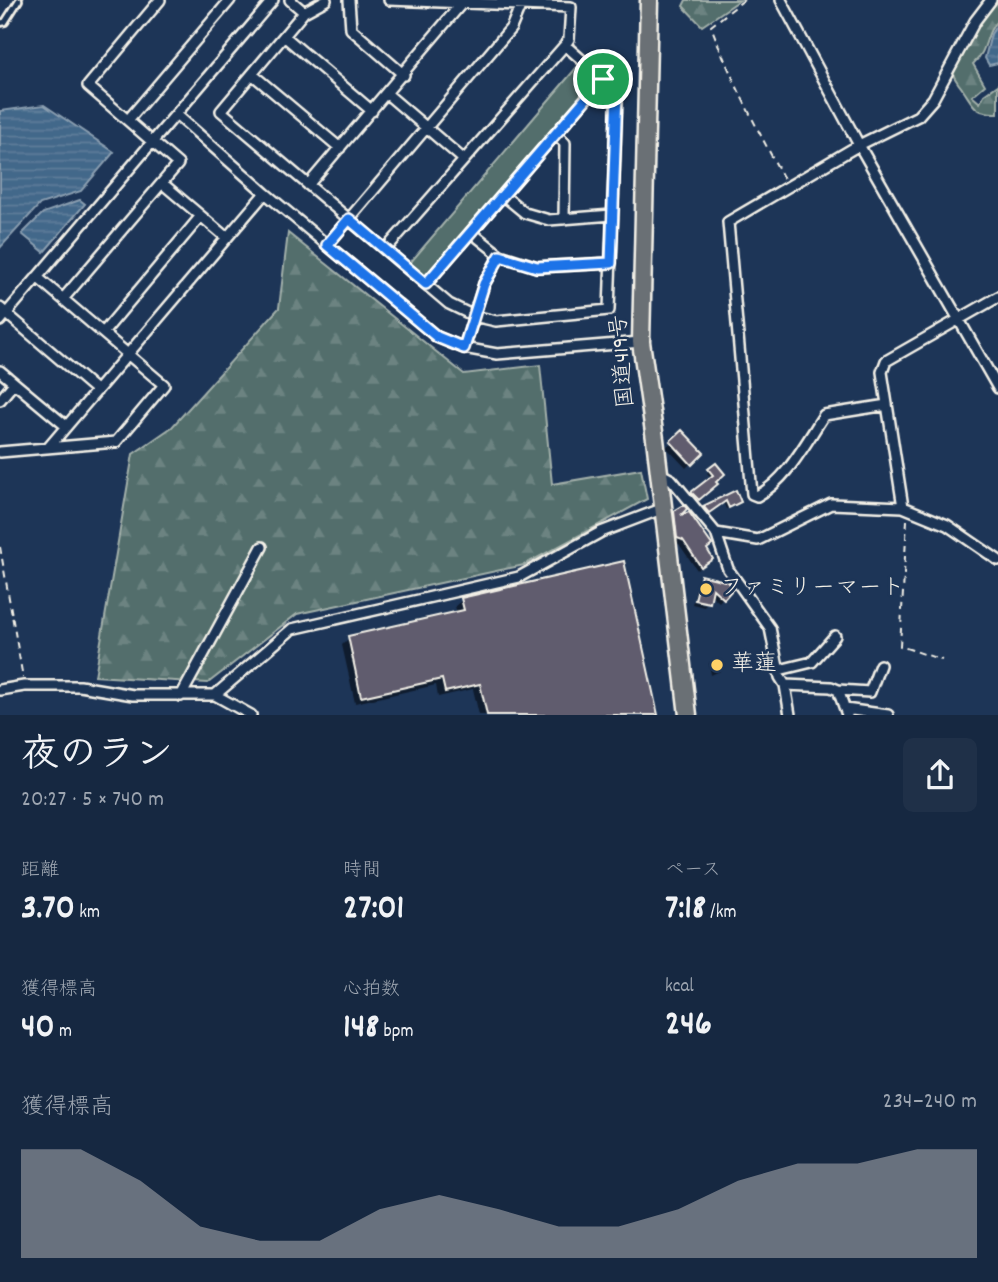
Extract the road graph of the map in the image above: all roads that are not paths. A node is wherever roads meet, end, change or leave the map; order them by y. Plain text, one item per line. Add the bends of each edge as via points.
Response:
1 (19, 0) edge
2 (230, 0) edge
3 (273, 0) edge
4 (290, 0) edge
5 (326, 0) edge
6 (349, 0) edge
7 (389, 0) edge
8 (649, 0) edge
9 (781, 0) edge
10 (991, 0) edge
11 (159, 1) edge
12 (522, 2) edge
13 (462, 4) junction
14 (304, 12) junction
15 (0, 23) edge
16 (284, 36) junction
17 (565, 45) junction
18 (252, 74) junction
19 (404, 75) junction
20 (603, 79) junction
21 (387, 94) junction
22 (372, 111) junction
23 (177, 116) junction
24 (128, 120) junction
25 (427, 128) junction
26 (556, 134) junction
27 (153, 142) junction
28 (859, 145) junction
29 (340, 148) junction
30 (463, 159) junction
31 (162, 183) junction
32 (308, 186) junction
33 (265, 193) junction
34 (503, 195) junction
35 (612, 215) junction
36 (201, 216) junction
37 (349, 219) junction
38 (564, 219) junction
39 (471, 232) junction
40 (227, 238) junction
41 (327, 245) junction
42 (385, 250) junction
43 (500, 256) junction
44 (611, 263) junction
45 (37, 277) junction
46 (426, 284) junction
47 (998, 297) edge
48 (63, 299) junction
49 (2, 314) edge
50 (474, 316) junction
51 (960, 320) junction
52 (103, 333) junction
53 (641, 342) junction
54 (464, 348) junction
55 (128, 355) junction
56 (0, 371) edge
57 (14, 383) junction
58 (998, 388) edge
59 (97, 391) junction
60 (0, 400) edge
61 (887, 405) junction
62 (66, 426) junction
63 (48, 448) junction
64 (0, 452) edge
65 (659, 473) junction
66 (664, 508) junction
67 (905, 508) junction
68 (716, 533) junction
69 (262, 547) dead end
70 (998, 560) edge
71 (835, 636) dead end
72 (880, 665) dead end
73 (779, 670) junction
74 (786, 685) junction
75 (0, 690) edge
76 (838, 690) junction
77 (215, 695) junction
78 (181, 696) junction
79 (846, 712) edge
80 (251, 715) edge
81 (688, 715) edge
82 (790, 715) edge
83 (888, 715) edge

1 - 15 lane
2 - 24 street
3 - 23 street
4 - 14 street
5 - 14 street
6 - 19 street via 351,29
7 - 13 street
8 - 53 highway, 国道419号
9 - 28 street
10 - 28 street via 927,108
11 - 24 street via 88,86
12 - 13 street
12 - 17 street via 571,7
12 - 25 street via 512,28
13 - 19 street
14 - 16 street
16 - 18 street
16 - 22 street
17 - 20 street
17 - 30 street
18 - 29 street
18 - 32 street via 220,111
19 - 21 street
20 - 26 street
20 - 35 street via 617,91
21 - 22 street
21 - 25 street
22 - 29 street
23 - 27 street
23 - 33 street
24 - 27 street
25 - 30 street
25 - 37 street
26 - 34 street
26 - 38 street via 565,143
27 - 31 street via 178,164
27 - 45 street
28 - 51 street
28 - 61 street via 728,222 752,494 761,494 777,481 824,415
29 - 32 street
30 - 42 street
31 - 36 street
31 - 48 street
32 - 37 street
33 - 40 street
33 - 41 street
34 - 38 street via 525,213
34 - 39 street
35 - 38 street
35 - 44 street
36 - 40 street
36 - 52 street
37 - 41 street
37 - 42 street
39 - 43 street
39 - 46 street
40 - 55 street
41 - 54 street via 437,337
42 - 46 street
43 - 44 street via 537,267
43 - 50 street via 484,284
44 - 50 street via 609,310 496,321
45 - 48 street
45 - 49 street
46 - 50 street via 449,304
47 - 51 street
48 - 52 street
49 - 59 street
50 - 54 street
51 - 58 street
51 - 61 street via 886,361 882,372
52 - 55 street
53 - 54 street via 497,354
53 - 65 highway, 国道419号
55 - 59 street
55 - 63 street via 164,385 117,442
56 - 57 street
57 - 60 street
57 - 62 street
59 - 62 street
61 - 67 street
62 - 63 street
63 - 64 street
65 - 66 highway, 国道419号
65 - 68 street via 672,480
66 - 77 street via 601,533 519,576 292,629
66 - 81 highway, 国道419号
67 - 68 street via 831,504 758,540
67 - 70 street via 947,525
68 - 73 street via 728,569 770,628
69 - 78 street
71 - 73 street via 812,662
72 - 76 street via 870,692
73 - 74 street
74 - 76 street
74 - 82 street
75 - 78 street via 80,686 133,695
76 - 79 street
77 - 78 street
77 - 80 street
79 - 83 street

